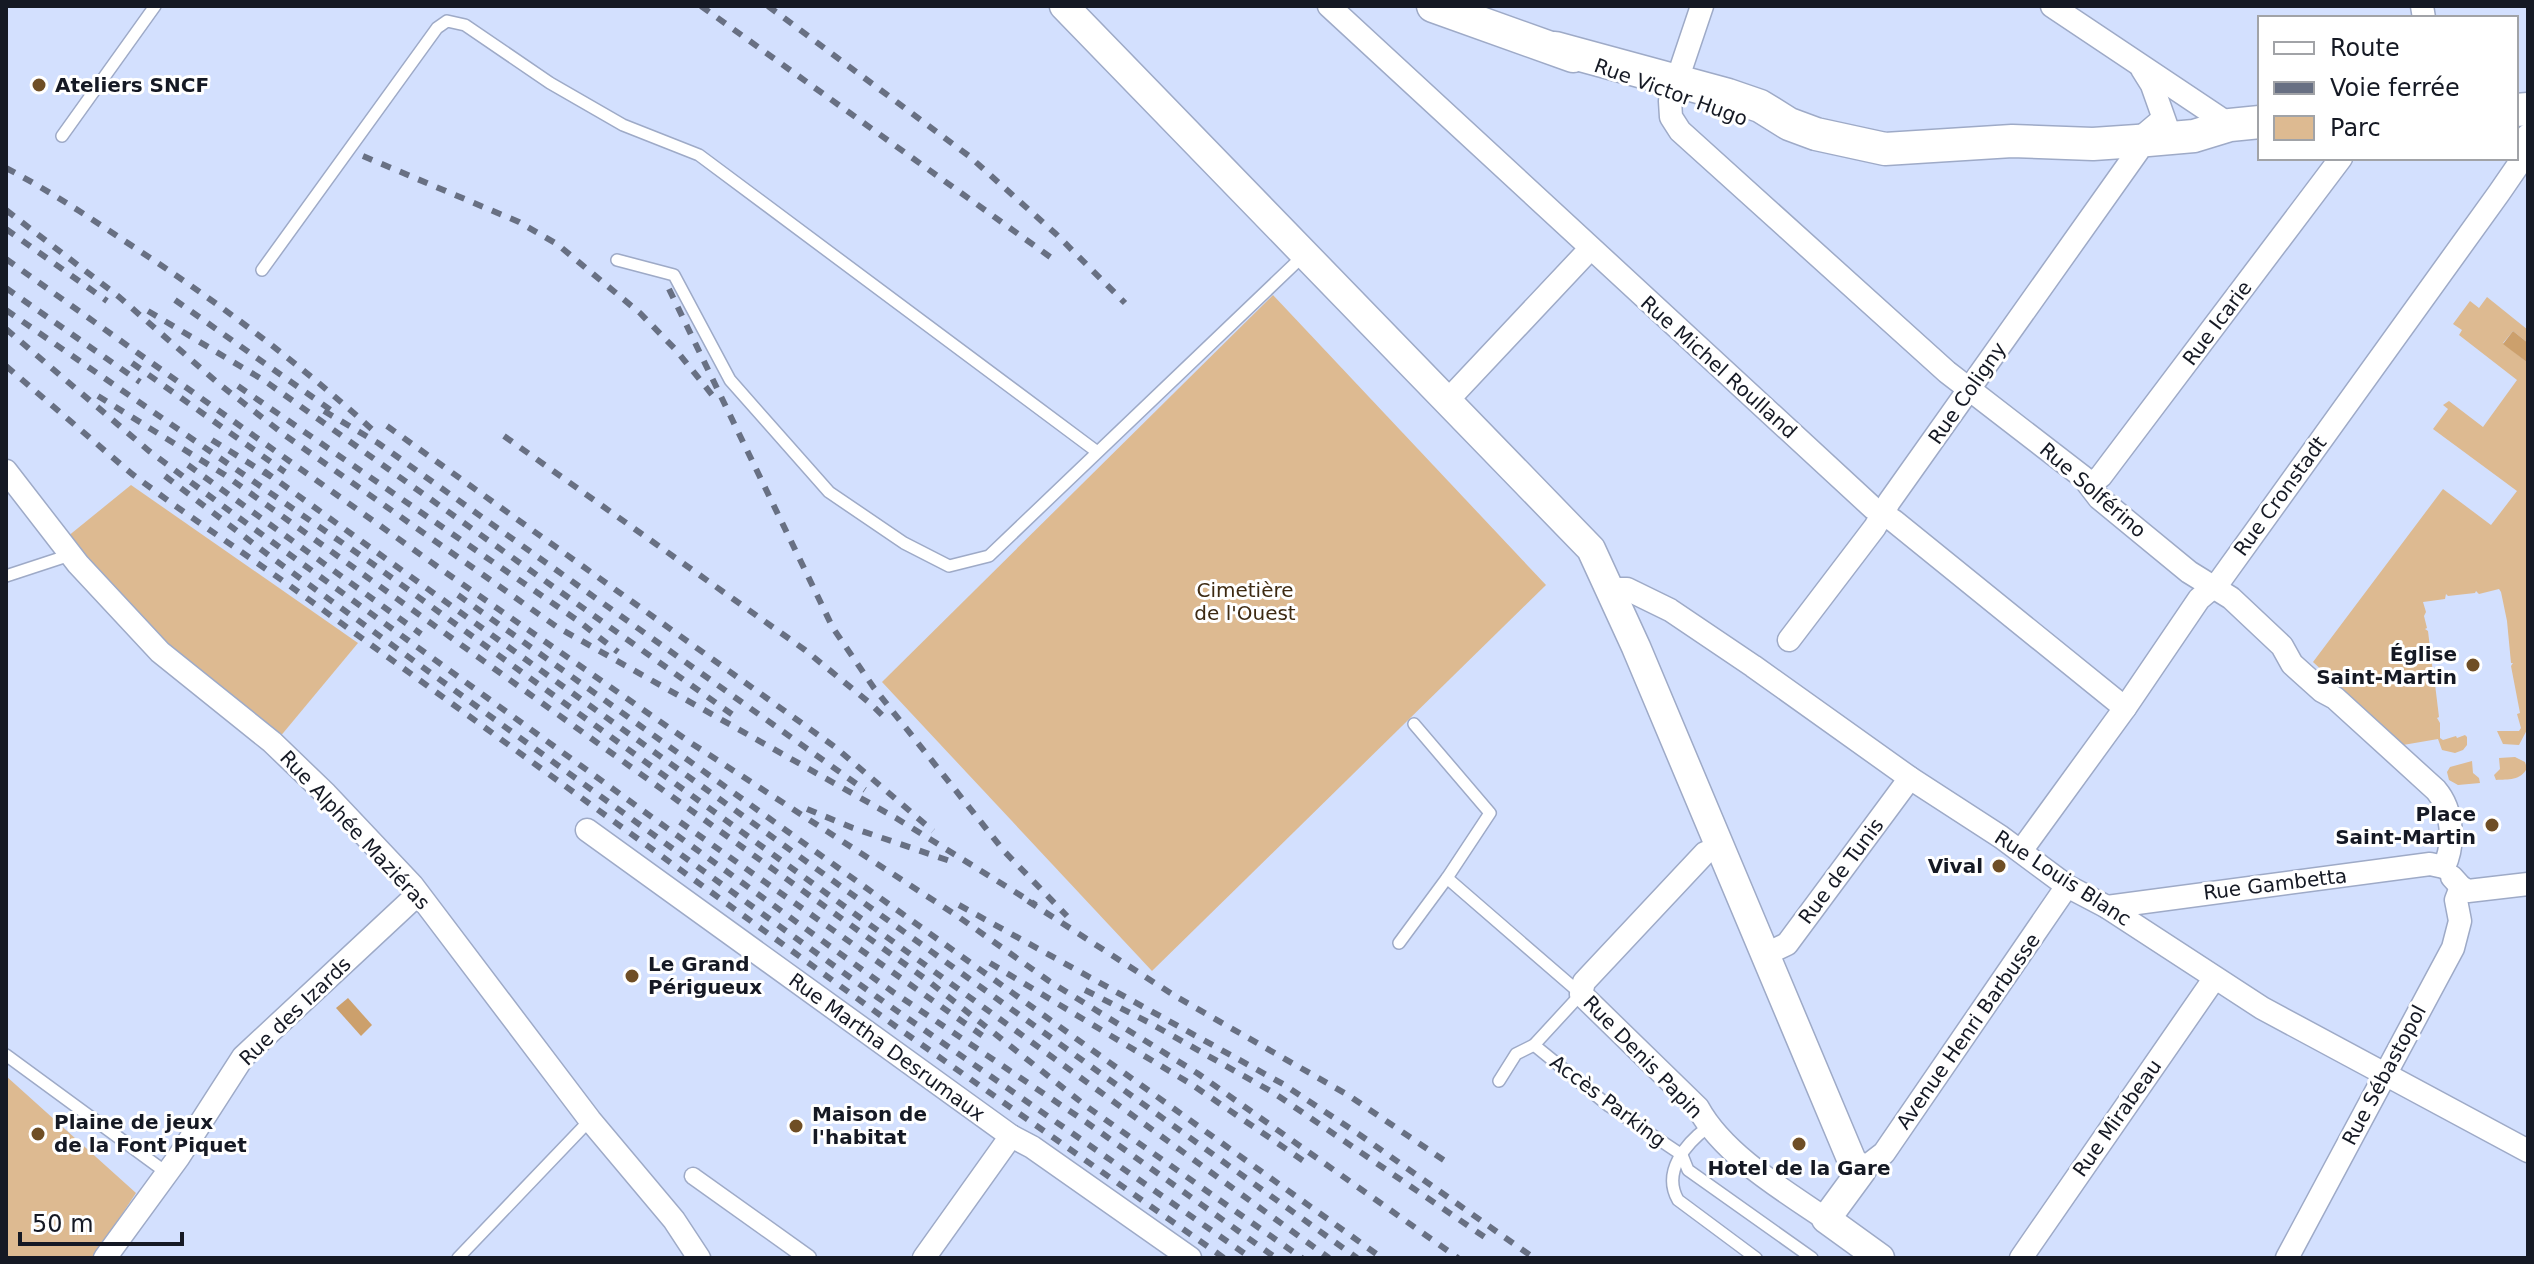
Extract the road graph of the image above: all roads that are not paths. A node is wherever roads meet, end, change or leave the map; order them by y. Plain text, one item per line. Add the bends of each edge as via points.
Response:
1 (155, 6) edge
2 (1064, 6) edge
3 (1329, 6) edge
4 (1434, 6) edge
5 (1702, 6) edge
6 (2052, 6) edge
7 (2137, 63) junction
8 (1674, 87) junction
9 (2524, 109) edge
10 (2199, 112) junction
11 (2245, 123) edge
12 (2167, 129) junction
13 (62, 136) dead end
14 (2012, 141) junction
15 (2137, 141) junction
16 (2339, 160) edge
17 (1590, 249) junction
18 (1305, 254) junction
19 (617, 260) dead end
20 (262, 270) dead end
21 (1970, 389) junction
22 (1447, 401) junction
23 (1096, 451) junction
24 (6, 471) edge
25 (2090, 485) junction
26 (1883, 514) junction
27 (70, 555) junction
28 (6, 576) edge
29 (2213, 587) junction
30 (1611, 589) junction
31 (1789, 640) dead end
32 (2125, 708) junction
33 (1414, 724) dead end
34 (1910, 778) junction
35 (587, 830) dead end
36 (1719, 847) junction
37 (2021, 851) junction
38 (2444, 867) junction
39 (1447, 878) junction
40 (2528, 884) edge
41 (2067, 886) junction
42 (2461, 887) junction
43 (418, 894) junction
44 (2107, 907) junction
45 (1399, 943) dead end
46 (1764, 955) junction
47 (2214, 979) junction
48 (1581, 994) junction
49 (1534, 1045) junction
50 (6, 1055) edge
51 (2384, 1074) junction
52 (1499, 1081) dead end
53 (590, 1120) junction
54 (1708, 1127) junction
55 (1011, 1136) junction
56 (2528, 1151) edge
57 (1682, 1155) junction
58 (1862, 1170) junction
59 (167, 1173) junction
60 (693, 1176) dead end
61 (1826, 1219) junction
62 (105, 1258) edge
63 (458, 1258) edge
64 (699, 1258) edge
65 (808, 1258) edge
66 (924, 1258) edge
67 (1190, 1258) edge
68 (1756, 1258) edge
69 (1812, 1258) edge
70 (1880, 1258) edge
71 (2021, 1258) edge
72 (2287, 1258) edge

1 - 13 lane
2 - 18 street
3 - 17 street, Rue Michel Roulland
4 - 8 main road, Rue Victor Hugo via 1619,76
5 - 8 street
6 - 7 street
7 - 10 street
7 - 12 street via 2152,85
8 - 14 main road, Rue Victor Hugo via 1753,122 1789,124 1885,149
8 - 21 street, Rue Solférino via 1671,117 1680,131
9 - 29 street, Rue Cronstadt via 2521,161
10 - 11 main road, Rue Victor Hugo
10 - 12 main road, Rue Victor Hugo
11 - 12 main road, Rue Victor Hugo via 2194,136
12 - 14 main road, Rue Victor Hugo via 2067,127
12 - 15 main road, Rue Victor Hugo
14 - 15 main road, Rue Victor Hugo
15 - 21 street, Rue Coligny via 2138,151
16 - 25 street, Rue Icarie
17 - 22 street
17 - 26 street, Rue Michel Roulland
18 - 22 street
18 - 23 lane
19 - 23 lane via 674,275 730,380 829,492 904,543 949,566 989,556
20 - 23 lane via 447,21 465,25 623,125 699,155
21 - 25 street, Rue Solférino
21 - 26 street, Rue Coligny
22 - 30 street via 1591,549
24 - 27 street, Rue Alphée Maziéras
25 - 29 street, Rue Solférino via 2099,498
26 - 31 street, Rue Coligny
26 - 32 street, Rue Michel Roulland
27 - 28 lane
27 - 43 street, Rue Alphée Maziéras via 160,652 272,742 326,794
29 - 32 street, Rue Cronstadt via 2199,599
29 - 38 street, Rue Solférino via 2436,790 2446,805 2452,842
30 - 34 street, Rue Louis Blanc via 1627,589 1670,610
30 - 36 street
32 - 37 street, Rue Cronstadt
33 - 39 lane via 1490,813
34 - 37 street, Rue Louis Blanc
34 - 46 street, Rue de Tunis via 1787,944
35 - 55 street, Rue Martha Desrumaux
36 - 46 street
36 - 48 street, Rue Denis Papin via 1705,853 1584,982
37 - 41 street, Rue Louis Blanc
38 - 42 street
38 - 44 street, Rue Gambetta via 2430,864
39 - 45 lane
39 - 48 lane
40 - 42 street via 2476,891
41 - 44 street, Rue Louis Blanc
41 - 58 street, Avenue Henri Barbusse via 1884,1153
42 - 51 street, Rue Sébastopol via 2453,948
43 - 53 street, Rue Alphée Maziéras
43 - 59 street, Rue des Izards via 243,1057
44 - 47 street, Rue Louis Blanc
46 - 58 street via 1852,1161
47 - 51 street, Rue Louis Blanc
47 - 71 street, Rue Mirabeau
48 - 49 lane
48 - 54 street, Rue Denis Papin via 1698,1108
49 - 52 lane via 1516,1054
49 - 57 lane, Accès Parking via 1609,1106
50 - 59 lane
51 - 56 street, Rue Louis Blanc
51 - 72 street, Rue Sébastopol
53 - 63 lane
53 - 64 street, Rue Alphée Maziéras
54 - 57 lane
54 - 61 street, Rue Denis Papin
55 - 66 street
55 - 67 street, Rue Martha Desrumaux
57 - 68 lane via 1671,1176 1678,1200
57 - 69 lane, Accès Parking via 1688,1170
58 - 61 street
59 - 62 street, Rue des Izards
60 - 65 street
61 - 70 street

